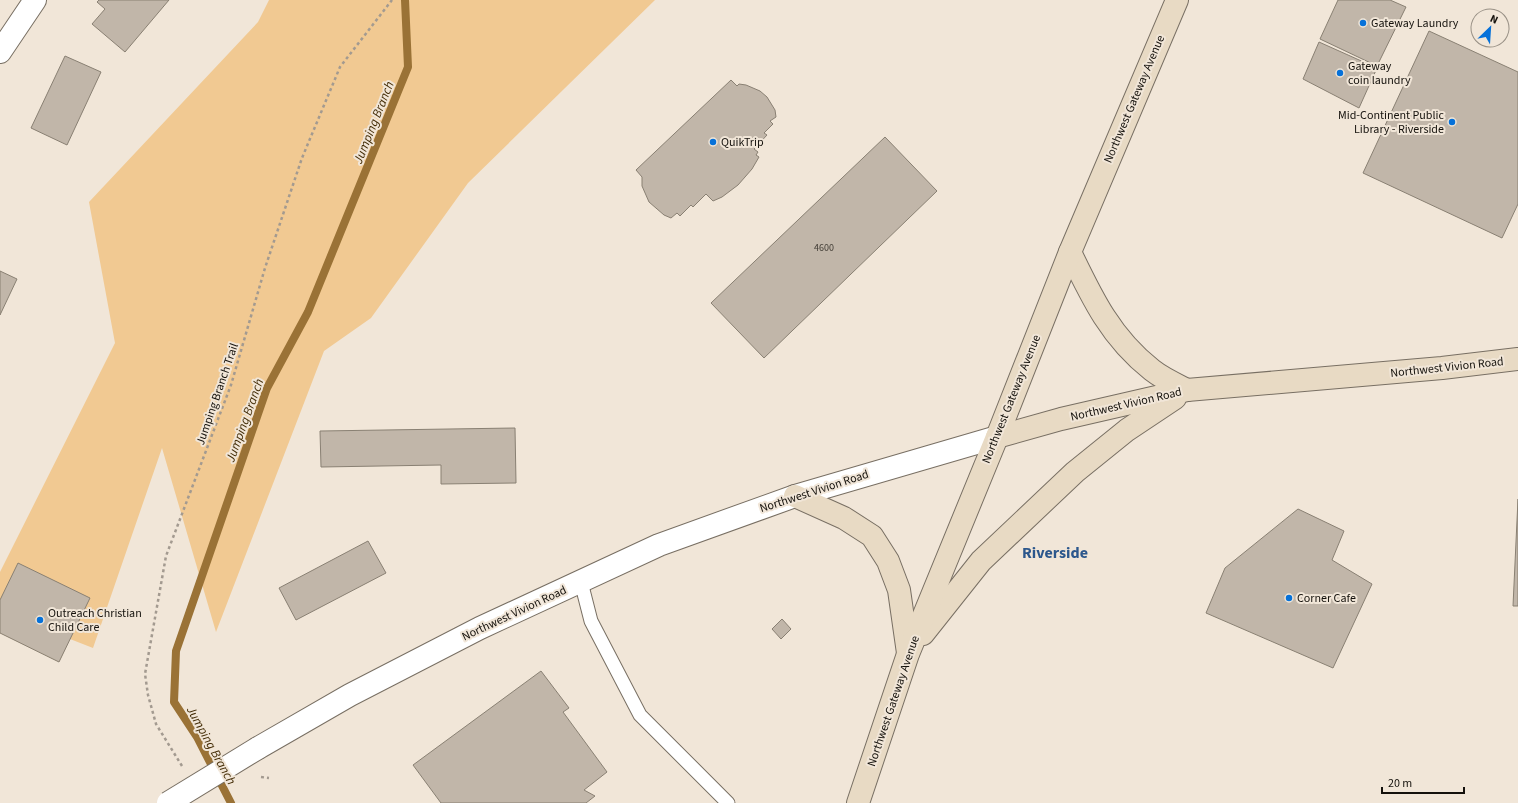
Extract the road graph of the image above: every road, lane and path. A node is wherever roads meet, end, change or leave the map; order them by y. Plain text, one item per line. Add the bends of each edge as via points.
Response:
1 (35, 0) edge
2 (392, 0) edge
3 (1177, 0) edge
4 (0, 52) edge
5 (1070, 252) junction
6 (1518, 359) edge
7 (1187, 390) junction
8 (997, 437) junction
9 (795, 496) junction
10 (581, 582) junction
11 (908, 654) junction
12 (184, 770) dead end
13 (168, 803) edge
14 (728, 803) edge
15 (858, 803) edge

1 - 4 street
2 - 12 path, Jumping Branch Trail via 340,67 302,158 265,268 231,385 166,556 145,674 156,724
3 - 5 main road, Northwest Gateway Avenue
5 - 7 main road via 1100,313 1124,345 1153,371
5 - 8 main road, Northwest Gateway Avenue
6 - 7 main road, Northwest Vivion Road
7 - 8 main road, Northwest Vivion Road
7 - 11 main road via 1127,430 1075,472 981,561
8 - 9 street, Northwest Vivion Road
8 - 11 main road, Northwest Gateway Avenue
9 - 10 street, Northwest Vivion Road via 659,545
9 - 11 main road via 844,518 872,536 888,561 899,590
10 - 13 street, Northwest Vivion Road, bridge via 480,628 391,673 258,748
10 - 14 lane via 591,621 640,715
11 - 15 main road, Northwest Gateway Avenue

